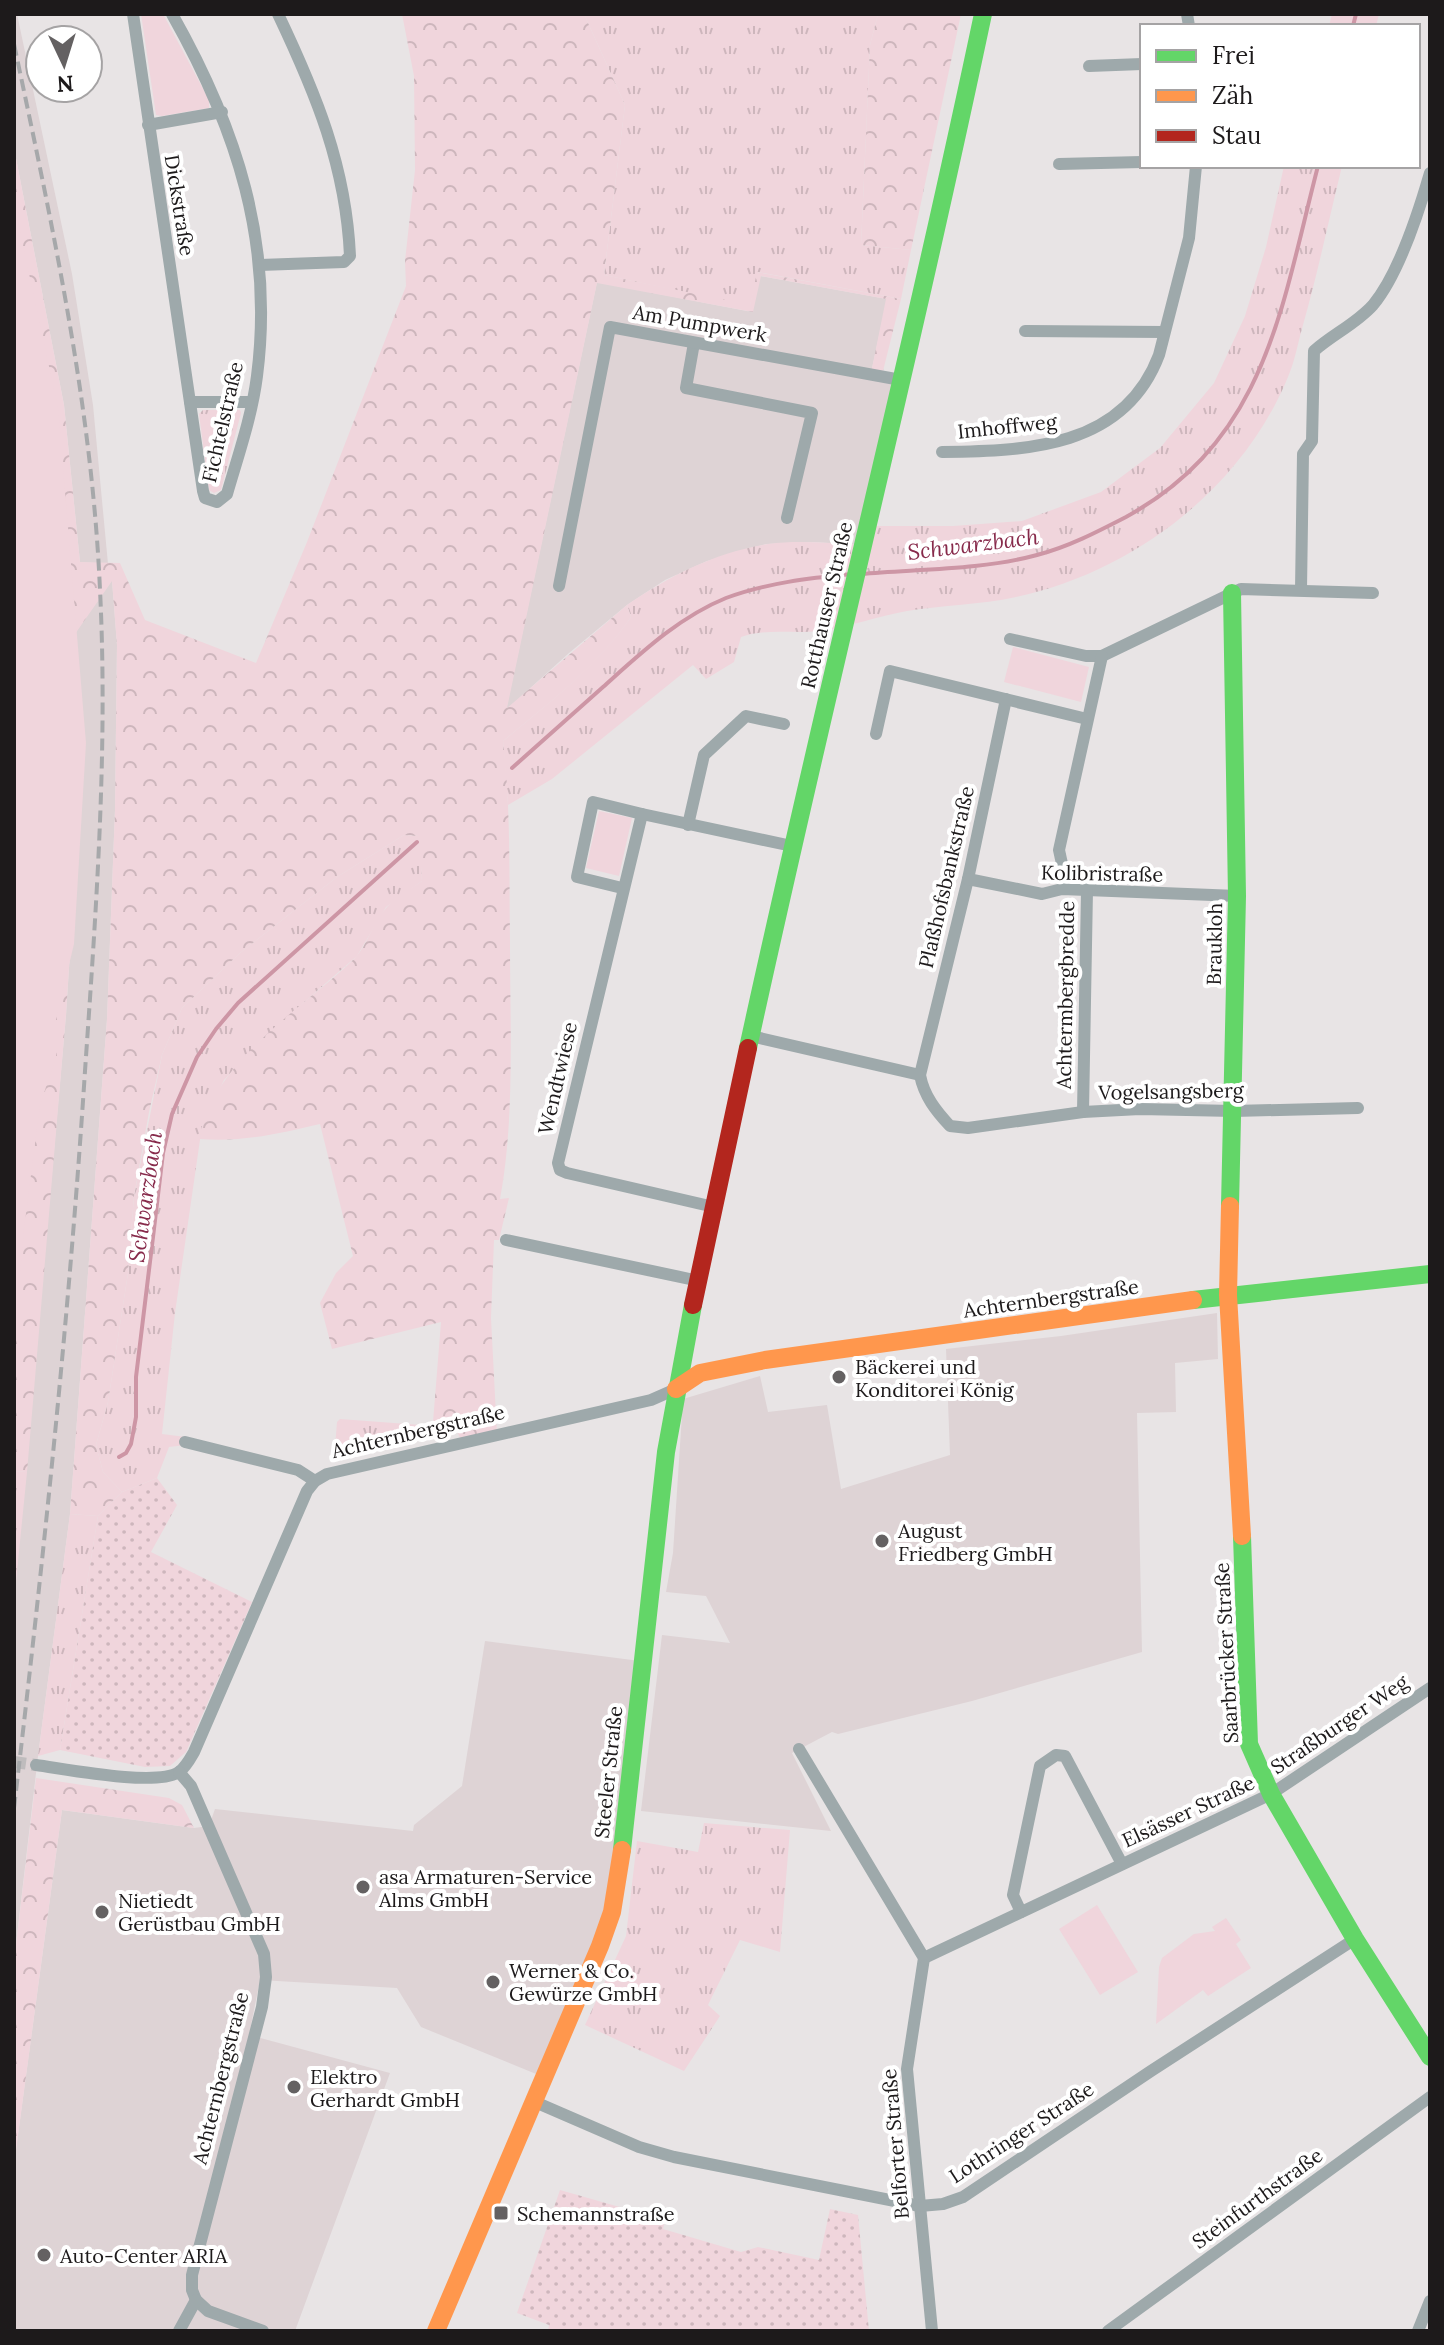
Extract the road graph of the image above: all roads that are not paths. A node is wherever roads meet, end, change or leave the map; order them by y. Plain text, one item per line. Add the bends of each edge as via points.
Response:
1 (133, 14) edge
2 (172, 14) edge
3 (278, 14) edge
4 (983, 14) edge
5 (1140, 64) edge
6 (1089, 66) dead end
7 (222, 112) junction
8 (148, 125) junction
9 (1140, 162) edge
10 (1059, 164) dead end
11 (1196, 168) edge
12 (1430, 173) edge
13 (260, 265) junction
14 (1025, 331) dead end
15 (1164, 332) junction
16 (694, 343) junction
17 (901, 380) junction
18 (190, 402) junction
19 (252, 402) junction
20 (942, 452) dead end
21 (217, 502) joint
22 (787, 518) dead end
23 (559, 586) dead end
24 (1301, 590) junction
25 (1232, 593) junction
26 (1373, 593) dead end
27 (1010, 639) dead end
28 (1102, 656) junction
29 (1006, 699) junction
30 (1087, 719) junction
31 (784, 724) dead end
32 (876, 734) dead end
33 (642, 814) junction
34 (688, 825) junction
35 (792, 846) junction
36 (968, 879) junction
37 (622, 888) junction
38 (1087, 890) junction
39 (1237, 896) junction
40 (751, 1036) junction
41 (920, 1075) junction
42 (1358, 1108) dead end
43 (1234, 1111) junction
44 (1083, 1112) junction
45 (714, 1207) junction
46 (506, 1240) dead end
47 (1430, 1274) edge
48 (699, 1281) junction
49 (1228, 1295) junction
50 (676, 1389) junction
51 (185, 1442) dead end
52 (315, 1481) junction
53 (1430, 1688) edge
54 (799, 1749) dead end
55 (36, 1765) tunnel mouth
56 (179, 1772) junction
57 (1271, 1794) junction
58 (1122, 1864) junction
59 (1021, 1912) junction
60 (1355, 1939) junction
61 (924, 1958) junction
62 (1430, 2057) edge
63 (1430, 2097) edge
64 (535, 2102) junction
65 (920, 2206) junction
66 (196, 2300) junction
67 (1430, 2301) edge
68 (179, 2331) edge
69 (263, 2331) edge
70 (436, 2331) edge
71 (932, 2331) edge
72 (1108, 2331) edge
73 (1418, 2331) edge

1 - 8 street, Dickstraße
2 - 7 street, Fichtelstraße
3 - 13 street via 333,144 350,256 344,262
4 - 17 main road, Rotthauser Straße
5 - 6 street
7 - 8 street
7 - 13 street, Fichtelstraße via 247,189
8 - 18 street, Dickstraße
9 - 10 street
11 - 15 street, Imhoffweg via 1189,238
12 - 24 street via 1408,239 1374,303 1314,351 1312,441 1303,454
13 - 19 street, Fichtelstraße
14 - 15 street
15 - 20 street, Imhoffweg via 1153,371 1140,392 1095,430 1037,445
16 - 17 street, Am Pumpwerk
16 - 22 street via 686,388 812,413
16 - 23 street, Am Pumpwerk via 610,327
17 - 35 main road, Rotthauser Straße
18 - 19 street
18 - 21 street, Dickstraße via 203,491 205,498
19 - 21 street, Fichtelstraße via 227,494
24 - 25 street
24 - 26 street
25 - 28 street
25 - 39 main road, Braukloh
27 - 28 street
28 - 30 street, Achtermbergbredde
29 - 30 street
29 - 32 street via 890,671
29 - 36 street, Plaßhofsbankstraße
30 - 38 street, Achtermbergbredde via 1059,850 1064,873
31 - 34 street via 746,716 704,755
33 - 34 street
33 - 37 street, Wendtwiese
33 - 37 street via 593,802 577,877
34 - 35 street
35 - 40 main road, Rotthauser Straße
36 - 38 street, Kolibristraße via 1042,894
36 - 41 street, Plaßhofsbankstraße
37 - 45 street, Wendtwiese via 560,1170
38 - 39 street, Kolibristraße
38 - 44 street, Achtermbergbredde
39 - 43 main road, Braukloh
40 - 41 street
40 - 45 main road, Rotthauser Straße
41 - 44 street, Vogelsangsberg via 934,1109 950,1126 990,1127
42 - 43 street, Vogelsangsberg
43 - 44 street, Vogelsangsberg
43 - 49 main road, Braukloh
45 - 48 main road, Steeler Straße
46 - 48 street
47 - 49 main road, Achternbergstraße
48 - 50 main road, Steeler Straße
49 - 50 main road, Achternbergstraße via 765,1360 700,1373
49 - 57 main road, Saarbrücker Straße via 1240,1464 1249,1744
50 - 52 street, Achternbergstraße via 651,1400
50 - 64 main road, Steeler Straße via 612,1912
51 - 52 street via 298,1470
52 - 56 street, Achternbergstraße via 194,1752
53 - 57 street, Straßburger Weg
54 - 61 street
55 - 56 street via 141,1778
56 - 66 street, Achternbergstraße via 191,1786 255,1930 266,1977 192,2275
57 - 58 street, Elsässer Straße
57 - 60 main road, Saarbrücker Straße
58 - 59 street, Elsässer Straße
58 - 59 street, Elsässer Straße via 1065,1756 1056,1755 1040,1766 1013,1895
59 - 61 street, Elsässer Straße
60 - 62 main road, Saarbrücker Straße
60 - 65 street, Lothringer Straße via 963,2197
61 - 65 street, Belforter Straße via 907,2069
63 - 72 street, Steinfurthstraße
64 - 65 street, Lothringer Straße via 674,2157
64 - 70 main road, Steeler Straße
65 - 71 street, Belforter Straße
66 - 68 street, Achternbergstraße
66 - 69 street via 208,2311
67 - 73 street

